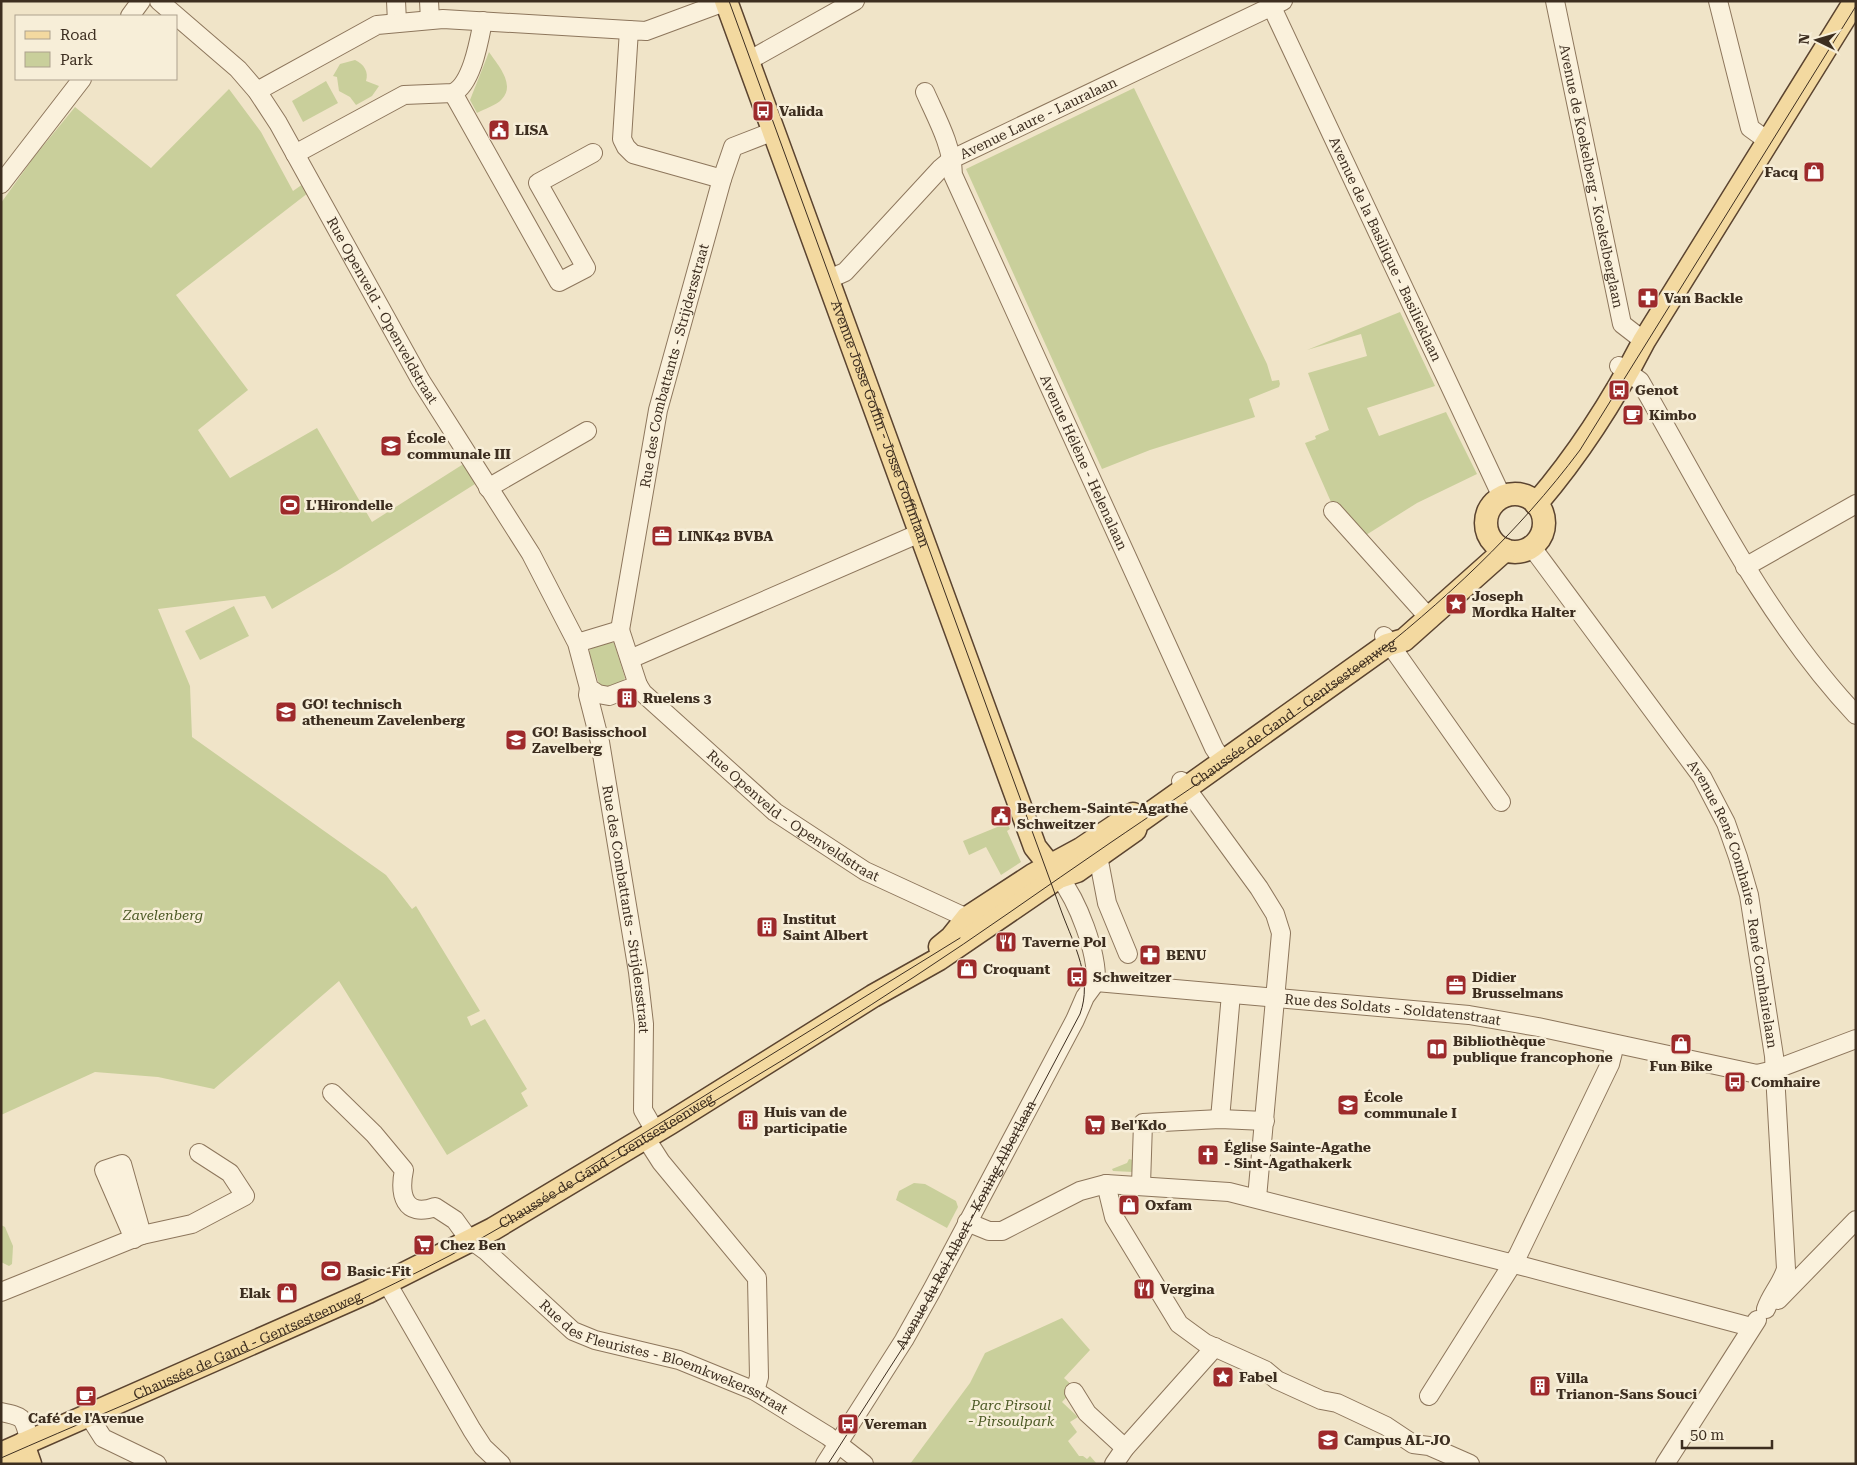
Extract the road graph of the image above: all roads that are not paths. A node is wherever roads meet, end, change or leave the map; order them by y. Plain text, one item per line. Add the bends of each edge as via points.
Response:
1 (141, 1) edge
2 (160, 1) edge
3 (396, 1) edge
4 (429, 1) edge
5 (726, 1) edge
6 (854, 1) edge
7 (1555, 1) edge
8 (1718, 1) edge
9 (1855, 1) edge
10 (1274, 3) edge
11 (131, 15) edge
12 (176, 15) edge
13 (178, 17) edge
14 (430, 20) junction
15 (397, 22) junction
16 (483, 22) junction
17 (629, 30) junction
18 (748, 61) junction
19 (81, 80) edge
20 (257, 91) junction
21 (925, 92) dead end
22 (453, 93) junction
23 (774, 132) junction
24 (1768, 141) junction
25 (593, 152) dead end
26 (295, 154) junction
27 (952, 159) junction
28 (722, 179) junction
29 (1, 184) edge
30 (827, 280) junction
31 (1644, 341) junction
32 (1623, 369) junction
33 (586, 431) dead end
34 (488, 488) junction
35 (1502, 497) junction
36 (1532, 500) junction
37 (1856, 504) edge
38 (1333, 511) dead end
39 (920, 533) junction
40 (1531, 546) junction
41 (1500, 547) junction
42 (1745, 567) junction
43 (1427, 615) junction
44 (620, 630) junction
45 (1387, 640) junction
46 (577, 643) junction
47 (630, 659) junction
48 (638, 685) junction
49 (589, 688) junction
50 (1856, 715) edge
51 (1221, 759) junction
52 (1184, 785) junction
53 (1501, 802) dead end
54 (1098, 856) junction
55 (1055, 871) junction
56 (967, 918) junction
57 (1128, 954) dead end
58 (1096, 982) junction
59 (1231, 994) junction
60 (873, 996) junction
61 (1276, 998) junction
62 (1856, 1039) edge
63 (1615, 1044) junction
64 (1774, 1070) junction
65 (332, 1093) dead end
66 (1220, 1119) junction
67 (1265, 1121) junction
68 (650, 1134) junction
69 (199, 1153) dead end
70 (1106, 1184) junction
71 (1141, 1185) junction
72 (1258, 1198) junction
73 (1856, 1220) edge
74 (967, 1222) junction
75 (471, 1240) junction
76 (1513, 1264) junction
77 (1794, 1273) junction
78 (387, 1283) junction
79 (1, 1292) edge
80 (1751, 1327) junction
81 (1215, 1347) junction
82 (755, 1391) junction
83 (1074, 1392) dead end
84 (1429, 1396) dead end
85 (1, 1412) edge
86 (88, 1416) junction
87 (838, 1444) junction
88 (1125, 1448) junction
89 (17, 1453) edge
90 (1445, 1459) edge
91 (157, 1464) edge
92 (501, 1464) edge
93 (825, 1464) edge
94 (864, 1464) edge
95 (1114, 1464) edge
96 (1470, 1464) edge
97 (1665, 1464) edge

1 - 11 street
2 - 12 street, Rue Openveld - Openveldstraat
3 - 15 street
4 - 14 street
5 - 17 street via 646,31
5 - 18 main road, Avenue Josse Goffin - Josse Goffinlaan
6 - 18 street
7 - 31 street, Avenue de Koekelberg - Koekelberglaan via 1622,324
8 - 24 street via 1750,128
9 - 24 main road
10 - 27 street, Avenue Laure - Lauralaan
10 - 35 street, Avenue de la Basilique - Basilieklaan
13 - 20 street, Rue Openveld - Openveldstraat via 238,69
14 - 15 street
14 - 16 street
15 - 20 street via 376,25
16 - 17 street
16 - 22 street via 465,83
17 - 28 street via 622,139 626,147 633,154
18 - 23 main road, Avenue Josse Goffin - Josse Goffinlaan
19 - 29 street
20 - 26 street, Rue Openveld - Openveldstraat
21 - 27 street, Avenue Hélène - Helenalaan
22 - 25 street via 559,282 586,268 538,183
22 - 26 street via 404,95
23 - 28 street, Rue des Combattants - Strijdersstraat via 733,147
23 - 30 main road, Avenue Josse Goffin - Josse Goffinlaan
24 - 31 main road
26 - 34 street, Rue Openveld - Openveldstraat via 398,341
27 - 30 street, Avenue Laure - Lauralaan via 845,272
27 - 51 street, Avenue Hélène - Helenalaan via 953,176
28 - 44 street, Rue des Combattants - Strijdersstraat via 658,410
30 - 39 main road, Avenue Josse Goffin - Josse Goffinlaan
31 - 32 main road
32 - 36 main road via 1579,450
32 - 42 street via 1640,381
33 - 34 street
34 - 46 street, Rue Openveld - Openveldstraat via 531,554
35 - 36 main road via 1512,494
35 - 41 main road via 1492,504 1486,522 1488,534
36 - 40 main road via 1542,514 1543,528
37 - 42 street
38 - 43 street
39 - 47 street
39 - 55 main road, Avenue Josse Goffin - Josse Goffinlaan via 1035,847
40 - 41 main road via 1518,551
40 - 64 street, Avenue René Comhaire - René Comhairelaan via 1702,777 1726,824 1749,895
41 - 43 main road, Chaussée de Gand - Gentsesteenweg
42 - 50 street via 1784,627 1833,691
43 - 45 main road, Chaussée de Gand - Gentsesteenweg via 1404,640
44 - 46 street
44 - 47 street
45 - 51 main road, Chaussée de Gand - Gentsesteenweg
45 - 53 street
46 - 49 street, Rue des Combattants - Strijdersstraat
47 - 48 street
48 - 49 street via 608,696
48 - 56 street, Rue Openveld - Openveldstraat via 643,694 775,812 865,871
49 - 68 street, Rue des Combattants - Strijdersstraat via 638,972 644,1024 643,1110
51 - 52 main road, Chaussée de Gand - Gentsesteenweg
52 - 54 main road, Chaussée de Gand - Gentsesteenweg via 1137,823 1135,830
52 - 55 main road, Chaussée de Gand - Gentsesteenweg via 1080,849
52 - 61 street via 1263,894 1279,922
54 - 55 main road, Chaussée de Gand - Gentsesteenweg via 1077,871
54 - 57 street via 1107,903
55 - 56 main road, Chaussée de Gand - Gentsesteenweg
55 - 58 street via 1071,891 1097,964
55 - 60 main road, Chaussée de Gand - Gentsesteenweg via 939,959
56 - 60 main road, Chaussée de Gand - Gentsesteenweg via 951,938
58 - 59 street, Rue des Soldats - Soldatenstraat
58 - 74 street, Avenue du Roi Albert - Koning Albertlaan via 1080,1006
59 - 61 street, Rue des Soldats - Soldatenstraat
59 - 66 street
60 - 68 main road, Chaussée de Gand - Gentsesteenweg
61 - 63 street, Rue des Soldats - Soldatenstraat via 1468,1015 1538,1026
61 - 67 street
62 - 64 street, Rue des Soldats - Soldatenstraat
63 - 64 street, Rue des Soldats - Soldatenstraat via 1757,1074
63 - 76 street via 1610,1064
64 - 77 street, Avenue René Comhaire - René Comhairelaan
65 - 75 street, Rue des Fleuristes - Bloemkwekersstraat via 374,1134 404,1170 400,1188 411,1207 420,1210 435,1207 455,1220
66 - 67 street
66 - 71 street via 1143,1124
67 - 72 street
68 - 75 main road, Chaussée de Gand - Gentsesteenweg
68 - 82 street, Rue des Combattants - Strijdersstraat via 661,1162 757,1278 759,1377
69 - 79 street via 230,1173 245,1196 192,1224 138,1237
70 - 71 street
70 - 74 street via 1080,1191 1002,1230 989,1231
70 - 81 street via 1114,1217 1179,1324
71 - 72 street via 1229,1192
72 - 76 street
73 - 77 street
74 - 87 street, Avenue du Roi Albert - Koning Albertlaan via 904,1340
75 - 78 main road, Chaussée de Gand - Gentsesteenweg
75 - 82 street, Rue des Fleuristes - Bloemkwekersstraat via 573,1330 595,1340 687,1363
76 - 80 street
76 - 84 street
77 - 80 street, Avenue René Comhaire - René Comhairelaan via 1769,1300
78 - 86 main road, Chaussée de Gand - Gentsesteenweg
78 - 92 street via 472,1430 483,1447
80 - 97 street, Avenue René Comhaire - René Comhairelaan
81 - 88 street
81 - 90 street via 1265,1370 1276,1380 1321,1400 1337,1402 1386,1426 1413,1444 1429,1446
82 - 87 street, Rue des Fleuristes - Bloemkwekersstraat
83 - 88 street via 1087,1414
85 - 89 street via 24,1419
86 - 89 main road, Chaussée de Gand - Gentsesteenweg
86 - 91 street via 103,1438
87 - 93 street, Avenue du Roi Albert - Koning Albertlaan
87 - 94 street, Rue des Fleuristes - Bloemkwekersstraat
88 - 95 street
90 - 96 street

